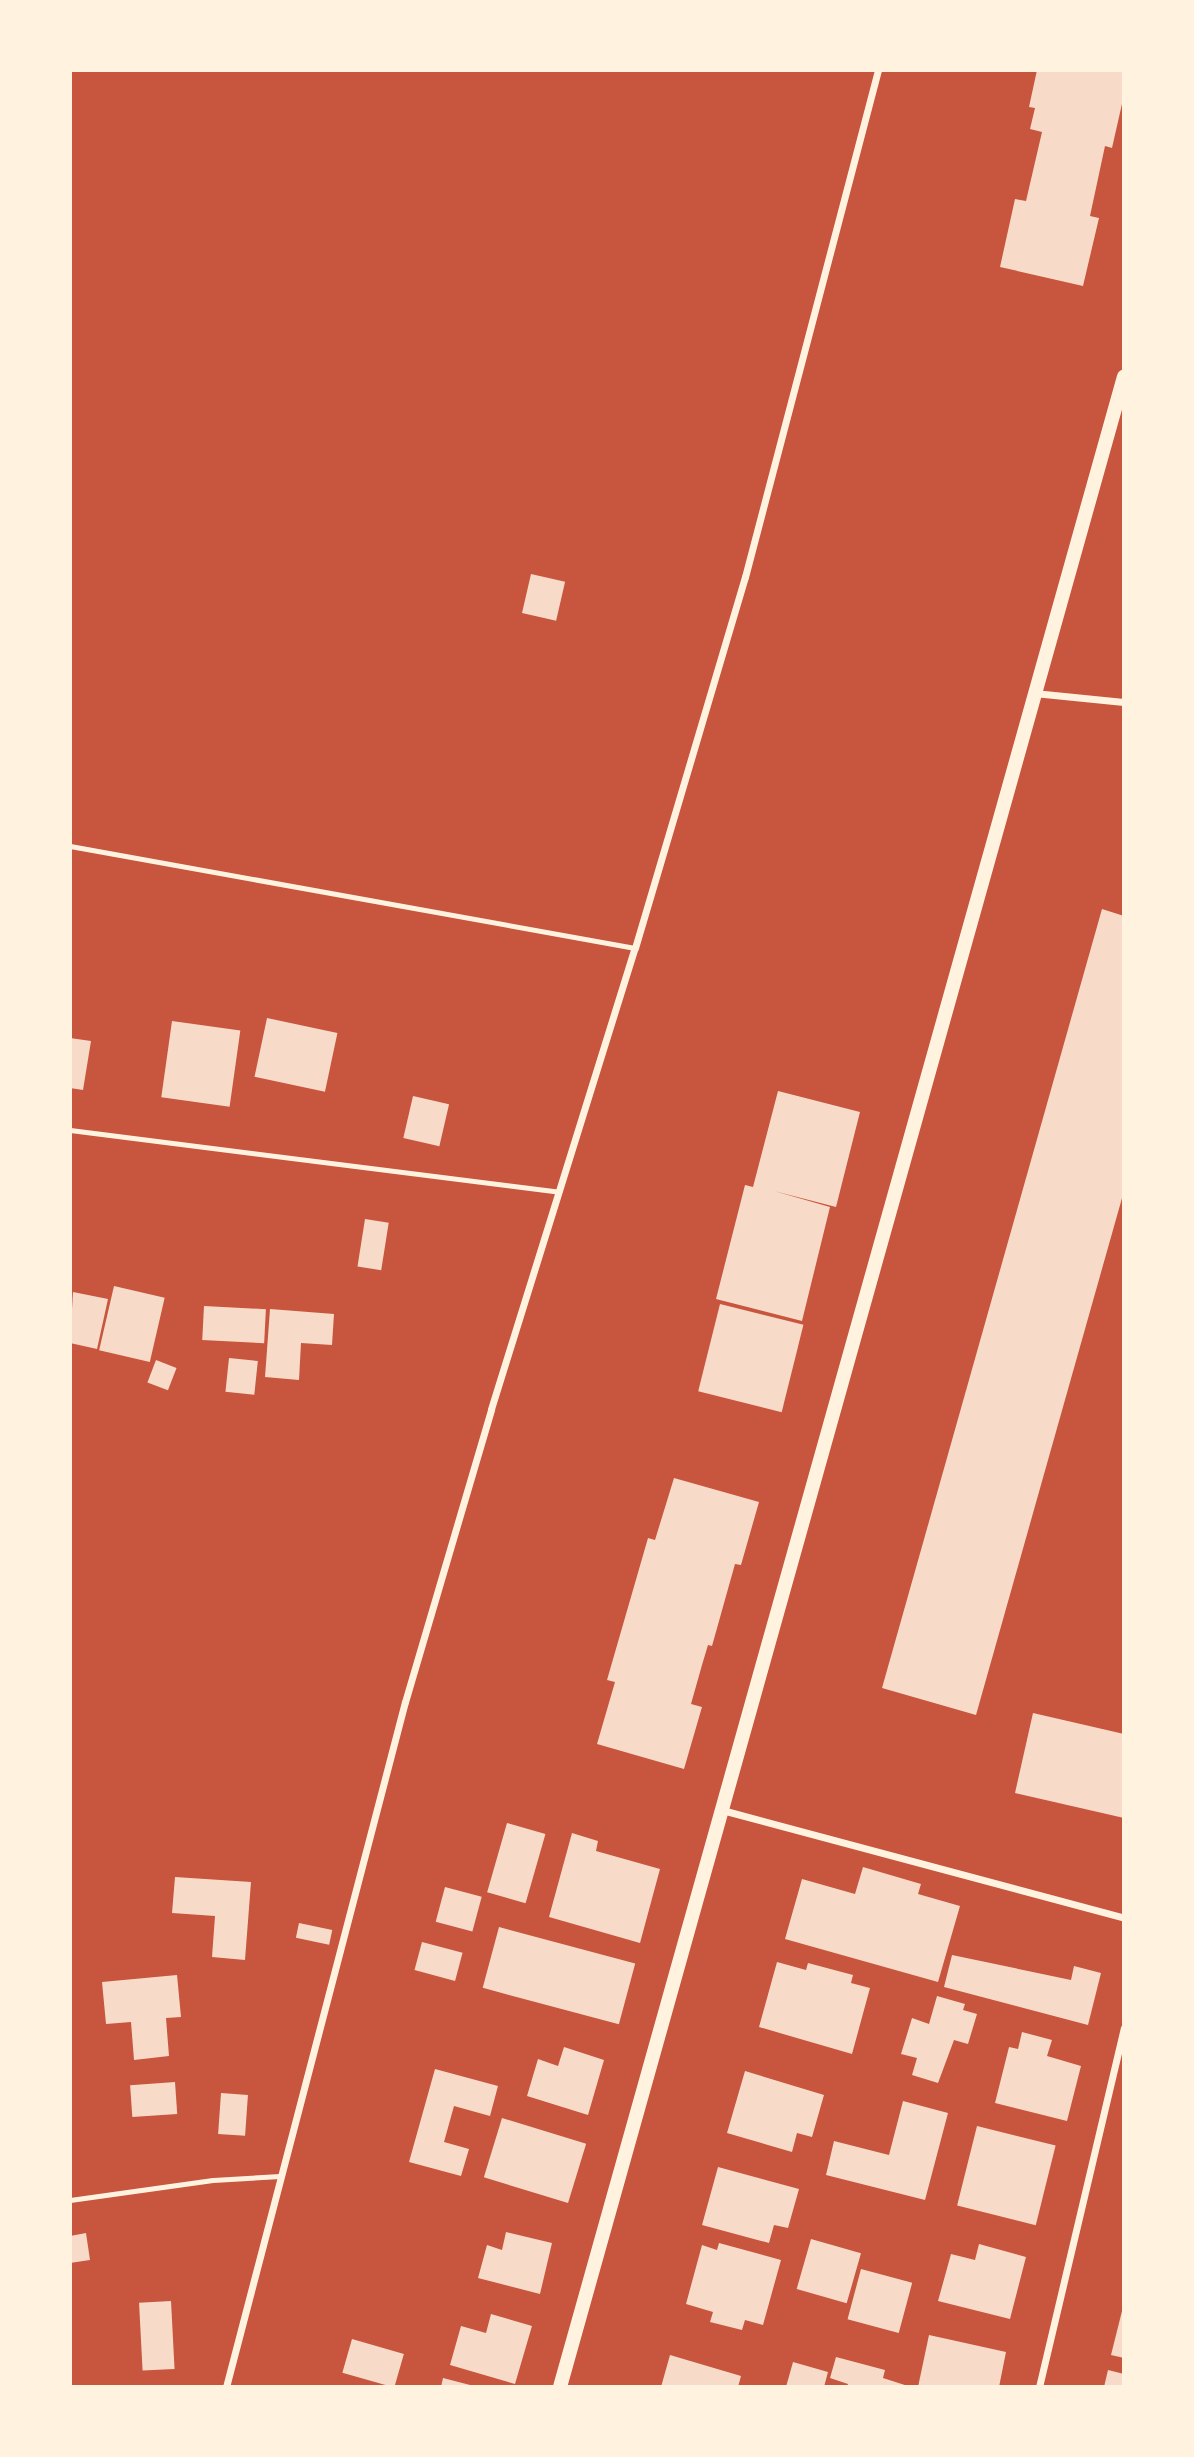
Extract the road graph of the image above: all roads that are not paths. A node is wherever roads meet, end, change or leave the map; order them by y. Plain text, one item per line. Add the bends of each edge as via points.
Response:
1 (878, 70) edge
2 (1124, 377) edge
3 (1034, 692) junction
4 (1124, 702) edge
5 (70, 846) edge
6 (635, 948) junction
7 (70, 1130) edge
8 (559, 1192) junction
9 (721, 1810) junction
10 (1124, 1918) edge
11 (1124, 2028) edge
12 (280, 2176) junction
13 (70, 2200) edge
14 (226, 2387) edge
15 (560, 2387) edge
16 (1039, 2387) edge

1 - 6 street via 745,577
2 - 3 main road
3 - 4 street
3 - 9 main road
5 - 6 lane
6 - 8 street
7 - 8 lane
8 - 12 street via 405,1702
9 - 10 street
9 - 15 main road
11 - 16 street
12 - 13 lane via 213,2180
12 - 14 street

